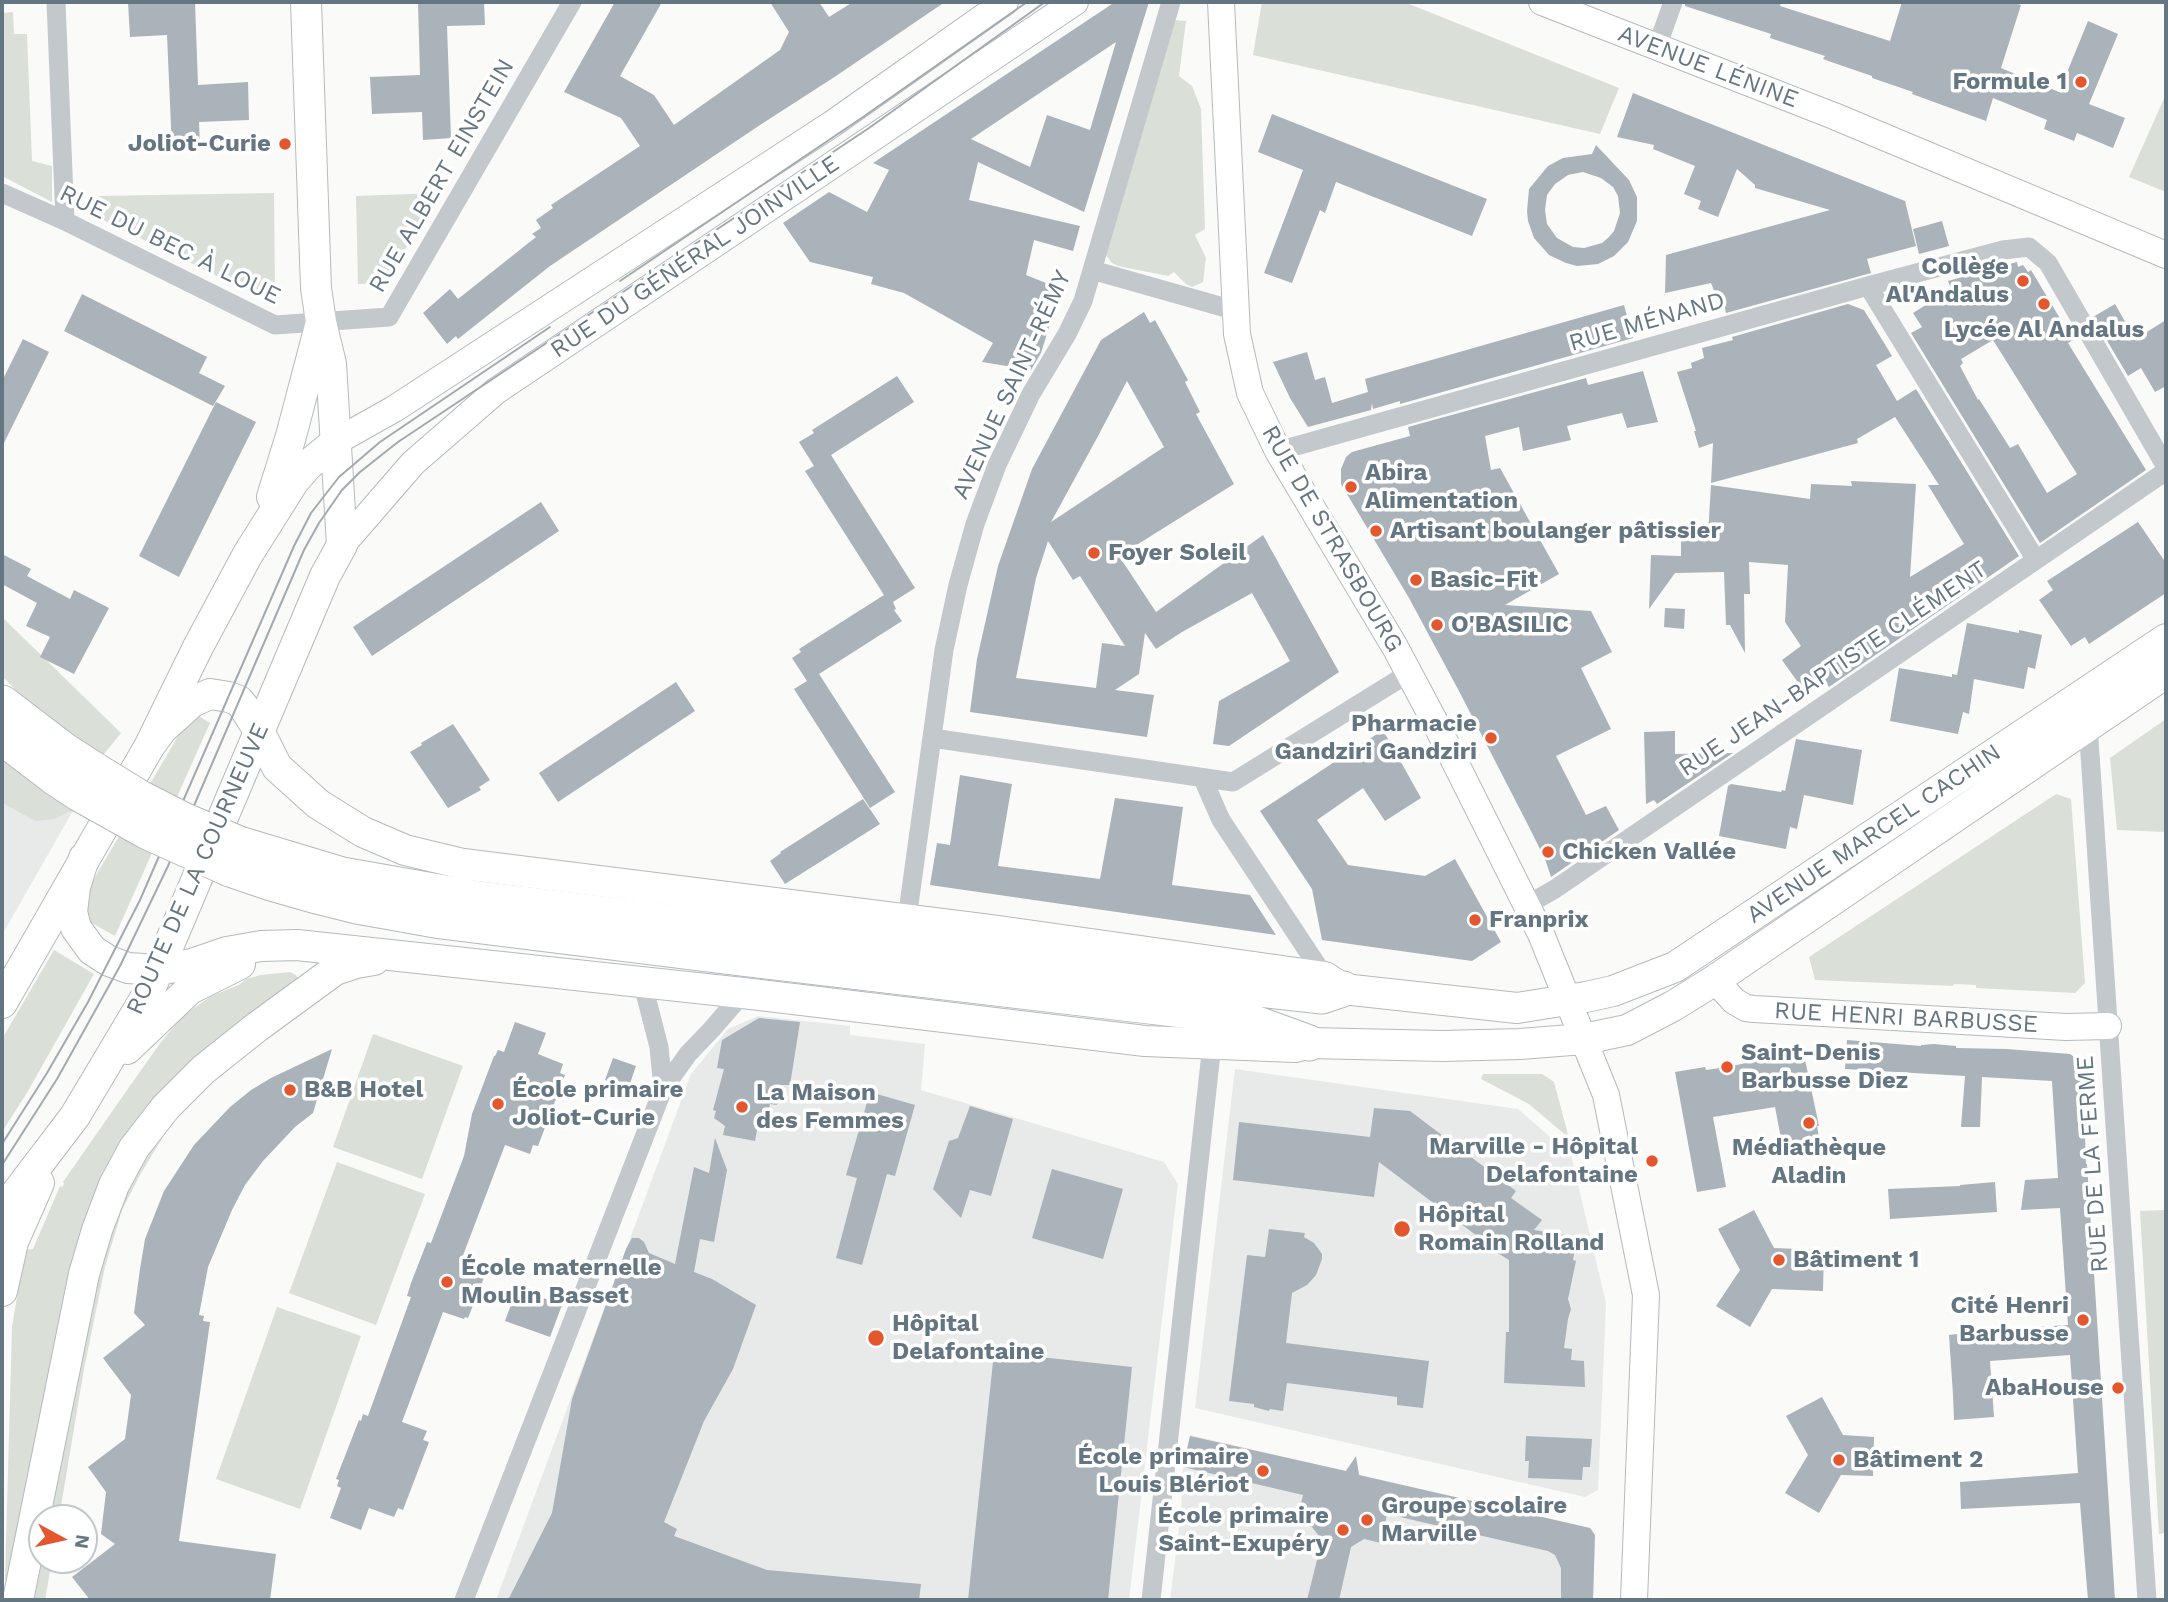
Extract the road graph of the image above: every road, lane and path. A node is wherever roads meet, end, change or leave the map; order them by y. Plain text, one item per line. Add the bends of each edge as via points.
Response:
1 (56, 2) edge
2 (306, 2) edge
3 (572, 2) edge
4 (1005, 2) edge
5 (1075, 2) edge
6 (1171, 2) edge
7 (1221, 2) edge
8 (1542, 2) edge
9 (1673, 2) edge
10 (1657, 47) junction
11 (2, 193) edge
12 (65, 221) junction
13 (2029, 247) joint
14 (2166, 255) edge
15 (1092, 270) junction
16 (1868, 286) junction
17 (1237, 311) junction
18 (321, 322) junction
19 (337, 441) junction
20 (1278, 451) junction
21 (2166, 469) edge
22 (342, 545) junction
23 (248, 554) junction
24 (2036, 560) junction
25 (2166, 639) edge
26 (1409, 673) junction
27 (2166, 673) edge
28 (2, 703) edge
29 (2088, 725) junction
30 (259, 731) junction
31 (2, 737) edge
32 (932, 738) junction
33 (149, 747) junction
34 (1203, 779) junction
35 (88, 783) junction
36 (235, 856) junction
37 (84, 858) junction
38 (1527, 905) junction
39 (907, 919) junction
40 (296, 945) junction
41 (424, 957) junction
42 (158, 970) junction
43 (1715, 980) junction
44 (642, 981) junction
45 (1334, 983) junction
46 (743, 993) junction
47 (1568, 1000) junction
48 (2, 1003) edge
49 (2108, 1026) junction
50 (1584, 1039) junction
51 (1309, 1042) junction
52 (1212, 1044) junction
53 (663, 1089) junction
54 (83, 1104) junction
55 (2, 1212) edge
56 (2, 1291) edge
57 (18, 1600) edge
58 (464, 1600) edge
59 (1151, 1600) edge
60 (1634, 1600) edge
61 (2147, 1600) edge

1 - 12 street
2 - 18 main road
3 - 18 street, RUE ALBERT EINSTEIN via 388,317
4 - 19 main road, RUE DU GÉNÉRAL JOINVILLE via 832,124 405,402
5 - 22 main road, RUE DU GÉNÉRAL JOINVILLE via 496,391 420,456
6 - 15 street, AVENUE SAINT-RÉMY
7 - 17 main road, RUE DE STRASBOURG
8 - 10 main road, AVENUE LÉNINE
9 - 10 street
10 - 14 main road, AVENUE LÉNINE
11 - 12 street, RUE DU BEC À LOUE
12 - 18 street, RUE DU BEC À LOUE via 275,325
13 - 16 street, RUE MÉNAND
13 - 21 street, RUE JEAN-BAPTISTE CLÉMENT via 2048,263
15 - 17 street
15 - 32 street, AVENUE SAINT-RÉMY via 1083,301 1031,394 975,524 944,650
16 - 20 street, RUE MÉNAND
16 - 24 street
17 - 20 main road, RUE DE STRASBOURG via 1238,347 1250,393
18 - 19 main road via 331,364
18 - 23 main road via 282,468
19 - 22 main road
19 - 23 main road via 294,481
20 - 26 main road, RUE DE STRASBOURG
21 - 24 street, RUE JEAN-BAPTISTE CLÉMENT
22 - 30 main road, ROUTE DE LA COURNEUVE
23 - 33 main road
24 - 38 street, RUE JEAN-BAPTISTE CLÉMENT
25 - 47 main road, AVENUE MARCEL CACHIN via 1692,957 1652,977
26 - 34 street via 1233,782
26 - 38 main road, RUE DE STRASBOURG
27 - 29 main road, AVENUE MARCEL CACHIN
28 - 35 highway via 62,749
29 - 43 main road, AVENUE MARCEL CACHIN
29 - 49 street, RUE DE LA FERME
30 - 33 main road, AVENUE MARCEL CACHIN via 239,701 210,694 180,711
30 - 39 main road, AVENUE MARCEL CACHIN via 277,766 318,804 363,832 405,850 463,864
30 - 42 main road, ROUTE DE LA COURNEUVE
31 - 35 highway via 48,772
32 - 34 street
32 - 39 street, AVENUE SAINT-RÉMY
33 - 37 main road
34 - 45 street via 1221,820
35 - 36 highway, bridge via 148,832
36 - 45 highway via 473,898 752,933 1322,996
36 - 51 highway via 313,895 441,921 1217,1014 1244,1018
37 - 42 main road via 72,912 84,941 120,966
37 - 48 main road
38 - 47 main road, RUE DE STRASBOURG
39 - 45 main road, AVENUE MARCEL CACHIN
40 - 41 main road
40 - 42 main road via 227,952
40 - 54 main road via 255,957 190,989 120,1056
41 - 44 main road, AVENUE MARCEL CACHIN
41 - 57 main road via 356,963 327,975 203,1070 134,1148 110,1196 85,1274
42 - 54 main road, ROUTE DE LA COURNEUVE
43 - 49 main road, RUE HENRI BARBUSSE via 1734,1001 1754,1009
43 - 50 main road, AVENUE MARCEL CACHIN via 1627,1030
44 - 46 main road, AVENUE MARCEL CACHIN
44 - 53 street via 659,1047
45 - 47 main road, AVENUE MARCEL CACHIN via 1507,1008
46 - 52 main road, AVENUE MARCEL CACHIN via 1145,1041
46 - 53 street
47 - 50 main road, RUE DE STRASBOURG
49 - 61 street, RUE DE LA FERME
50 - 51 main road, AVENUE MARCEL CACHIN via 1443,1046
50 - 60 main road, RUE DE STRASBOURG via 1606,1096 1646,1295
51 - 52 main road, AVENUE MARCEL CACHIN via 1295,1047
52 - 59 street
53 - 58 street
54 - 55 main road, ROUTE DE LA COURNEUVE
54 - 56 main road via 29,1202 13,1242

